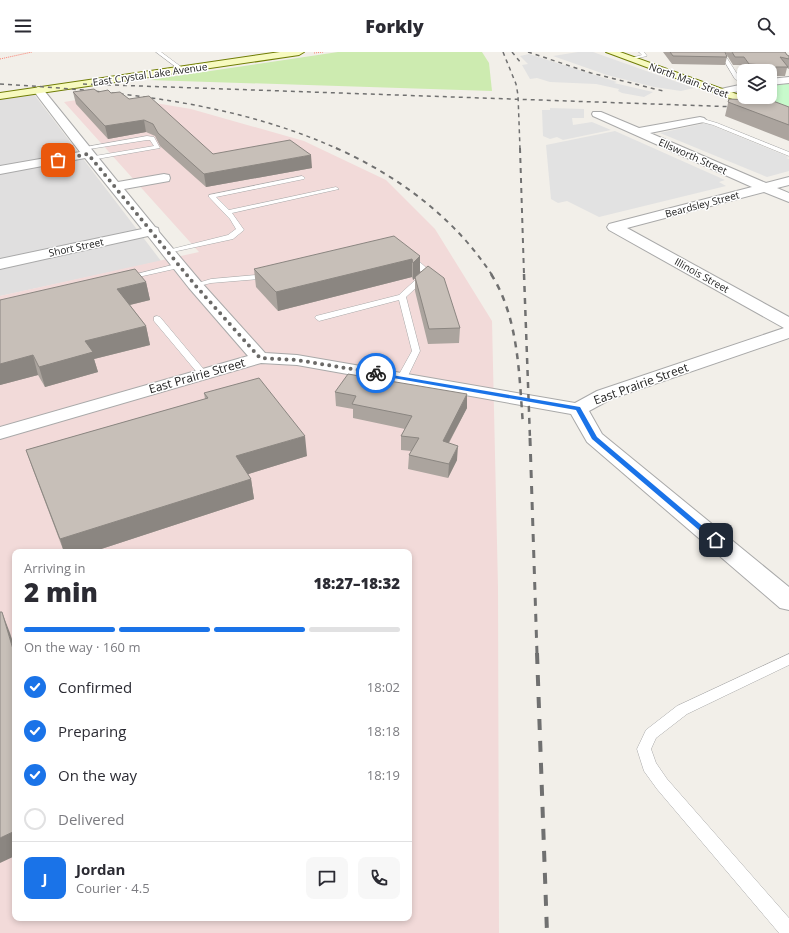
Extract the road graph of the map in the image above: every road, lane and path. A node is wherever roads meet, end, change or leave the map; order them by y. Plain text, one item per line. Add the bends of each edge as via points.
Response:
1 (32, 52) edge
2 (158, 52) edge
3 (299, 52) edge
4 (611, 52) edge
5 (641, 52) edge
6 (721, 52) edge
7 (284, 53) edge
8 (0, 58) edge
9 (629, 59) junction
10 (182, 69) junction
11 (737, 78) edge
12 (789, 80) edge
13 (777, 81) edge
14 (737, 88) edge
15 (38, 90) junction
16 (720, 92) junction
17 (0, 96) edge
18 (597, 114) dead end
19 (789, 117) edge
20 (700, 120) joint
21 (638, 132) junction
22 (87, 153) junction
23 (789, 154) edge
24 (0, 170) edge
25 (164, 178) dead end
26 (302, 178) dead end
27 (789, 181) edge
28 (115, 187) junction
29 (765, 188) junction
30 (336, 189) dead end
31 (789, 198) edge
32 (228, 212) junction
33 (614, 227) joint
34 (153, 231) junction
35 (168, 251) junction
36 (402, 251) edge
37 (0, 264) edge
38 (180, 266) junction
39 (278, 274) edge
40 (120, 280) edge
41 (195, 285) junction
42 (402, 297) junction
43 (319, 318) dead end
44 (156, 319) dead end
45 (789, 324) edge
46 (789, 332) edge
47 (260, 358) junction
48 (203, 374) junction
49 (402, 378) junction
50 (578, 409) junction
51 (0, 433) edge
52 (789, 601) edge
53 (789, 659) edge
54 (789, 931) edge

1 - 8 path
2 - 10 lane
3 - 7 street, East Crystal Lake Avenue
4 - 9 street, North Main Street
5 - 9 lane via 645,56
6 - 11 lane
7 - 10 street, East Crystal Lake Avenue
9 - 16 street, North Main Street
10 - 15 street, East Crystal Lake Avenue
12 - 13 street
14 - 16 street
15 - 17 street, East Crystal Lake Avenue
15 - 22 street
16 - 19 street, North Main Street
18 - 21 street, Ellsworth Street
20 - 21 street
20 - 23 lane
21 - 29 street, Ellsworth Street
22 - 22 lane via 147,138 152,138 158,146
22 - 24 street
22 - 28 street
25 - 28 street
26 - 32 lane via 211,196
27 - 29 street, Beardsley Street
28 - 34 street
29 - 31 street, Ellsworth Street
29 - 33 street, Beardsley Street
30 - 32 lane
32 - 35 lane via 240,230 230,237
33 - 45 street, Illinois Street
34 - 35 street
34 - 37 street, Short Street
35 - 38 street
36 - 42 lane via 428,273
38 - 40 lane
38 - 41 street
39 - 41 lane
41 - 47 street
42 - 43 lane
42 - 49 lane via 416,351
44 - 48 lane
46 - 50 street, East Prairie Street via 604,395
47 - 48 street, East Prairie Street
47 - 49 street, East Prairie Street via 297,360
48 - 51 street, East Prairie Street
49 - 50 street, East Prairie Street
50 - 52 street via 594,438
53 - 54 lane via 682,710 651,734 644,749 650,766 662,784

